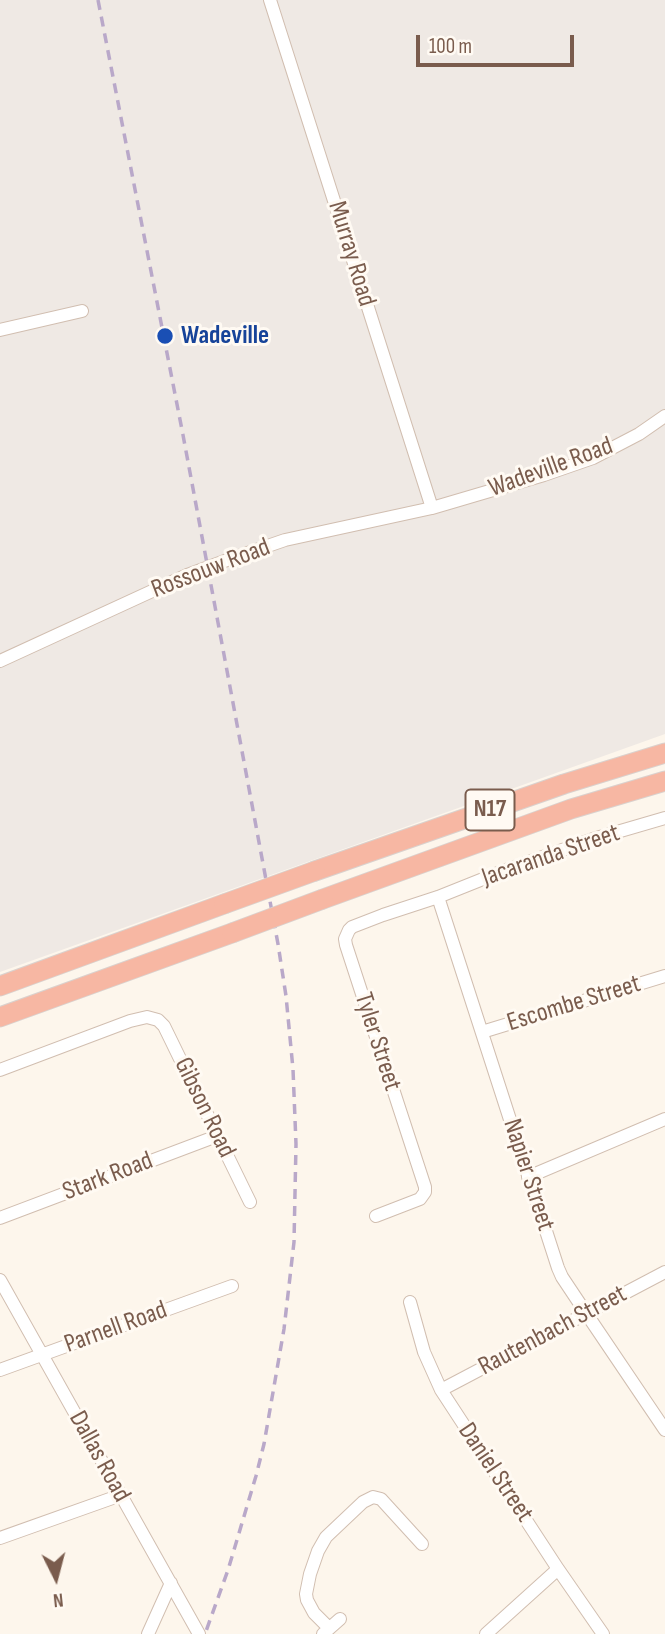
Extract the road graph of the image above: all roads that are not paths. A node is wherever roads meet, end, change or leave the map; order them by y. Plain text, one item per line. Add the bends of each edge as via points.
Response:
1 (270, 0) edge
2 (82, 311) dead end
3 (0, 330) edge
4 (665, 416) edge
5 (432, 508) junction
6 (0, 661) edge
7 (665, 753) edge
8 (665, 781) edge
9 (665, 818) edge
10 (438, 897) junction
11 (665, 976) edge
12 (2, 985) edge
13 (0, 1017) edge
14 (482, 1032) junction
15 (0, 1070) edge
16 (665, 1119) edge
17 (217, 1136) junction
18 (528, 1177) junction
19 (250, 1202) dead end
20 (376, 1216) dead end
21 (0, 1218) edge
22 (665, 1272) edge
23 (0, 1280) edge
24 (232, 1286) dead end
25 (410, 1302) dead end
26 (586, 1313) junction
27 (42, 1355) junction
28 (0, 1370) edge
29 (441, 1390) junction
30 (665, 1430) edge
31 (121, 1495) junction
32 (0, 1538) edge
33 (422, 1544) dead end
34 (558, 1569) junction
35 (171, 1583) junction
36 (340, 1619) dead end
37 (196, 1629) edge
38 (326, 1631) edge
39 (148, 1634) edge
40 (486, 1634) edge
41 (603, 1634) edge

1 - 5 street, Murray Road
2 - 3 street
4 - 5 street, Wadeville Road via 593,458
5 - 6 street, Rossouw Road, bridge via 285,540 230,559
7 - 12 highway, N17, bridge via 315,871
8 - 13 highway, N17, bridge via 571,808
9 - 10 street, Jacaranda Street
10 - 14 street, Napier Street
10 - 20 street, Tyler Street via 352,927 346,934 425,1187 420,1199
11 - 14 street, Escombe Street
14 - 18 street, Napier Street
15 - 17 street, Gibson Road via 130,1021 153,1018 164,1026
16 - 18 street
17 - 19 street, Gibson Road
17 - 21 street, Stark Road
18 - 26 street, Napier Street via 558,1268
22 - 26 street, Rautenbach Street
23 - 27 street, Dallas Road
24 - 27 street, Parnell Road
25 - 29 street, Daniel Street
26 - 29 street, Rautenbach Street
26 - 30 street, Napier Street
27 - 28 street, Parnell Road
27 - 31 street, Dallas Road
29 - 34 street, Daniel Street
31 - 32 street
31 - 35 street, Dallas Road
33 - 38 street via 381,1499 363,1502 326,1537 310,1574 307,1600
34 - 40 street
34 - 41 street, Daniel Street
35 - 37 street, Dallas Road
35 - 39 street
36 - 38 street

